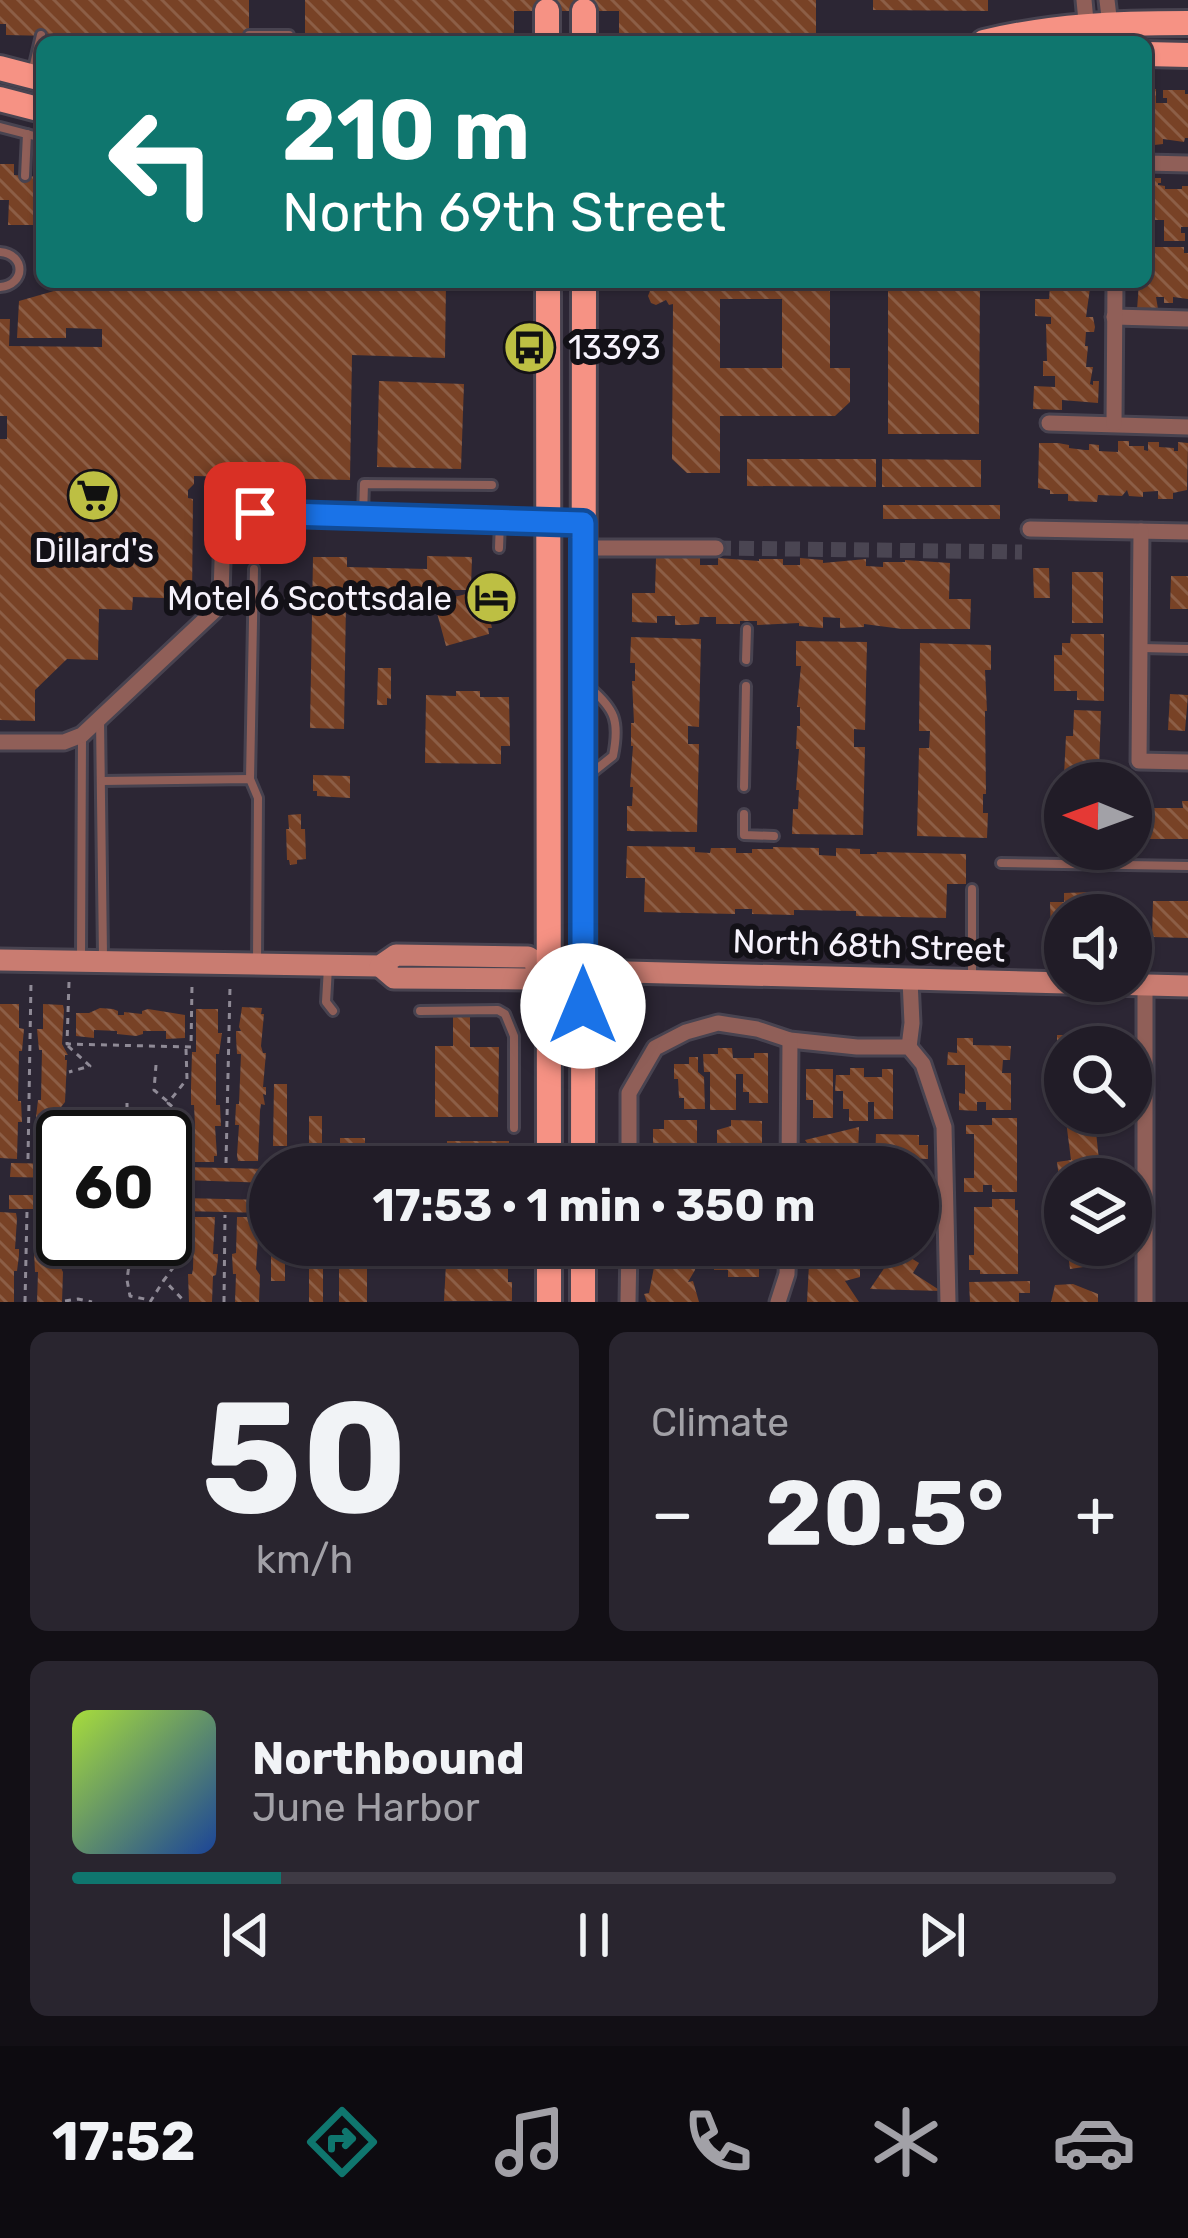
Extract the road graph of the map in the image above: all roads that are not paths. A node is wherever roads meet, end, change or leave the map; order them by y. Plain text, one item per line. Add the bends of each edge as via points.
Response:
1 (547, 11) dead end
2 (584, 11) dead end
3 (1098, 22) edge
4 (1188, 23) edge
5 (249, 35) dead end
6 (290, 35) dead end
7 (547, 36) edge
8 (584, 36) edge
9 (1009, 36) edge
10 (1152, 54) edge
11 (1188, 55) edge
12 (0, 68) edge
13 (36, 77) edge
14 (0, 99) edge
15 (36, 108) edge
16 (0, 127) edge
17 (27, 134) junction
18 (36, 136) edge
19 (1152, 163) edge
20 (1188, 164) edge
21 (25, 176) dead end
22 (0, 252) edge
23 (0, 287) edge
24 (548, 288) edge
25 (584, 288) edge
26 (1115, 288) edge
27 (1114, 317) junction
28 (1188, 319) edge
29 (1049, 422) dead end
30 (1114, 424) junction
31 (1188, 427) edge
32 (492, 485) dead end
33 (292, 514) junction
34 (363, 517) junction
35 (500, 521) junction
36 (548, 522) junction
37 (1030, 529) dead end
38 (1141, 531) junction
39 (1188, 532) edge
40 (583, 535) junction
41 (291, 545) dead end
42 (499, 548) dead end
43 (716, 548) tunnel mouth
44 (254, 569) dead end
45 (747, 628) dead end
46 (1140, 648) junction
47 (1188, 649) edge
48 (746, 660) dead end
49 (746, 686) dead end
50 (100, 718) junction
51 (82, 735) junction
52 (0, 742) edge
53 (1188, 762) edge
54 (250, 779) junction
55 (103, 781) junction
56 (744, 787) dead end
57 (744, 814) dead end
58 (774, 836) dead end
59 (1001, 863) dead end
60 (1188, 866) edge
61 (972, 889) dead end
62 (0, 960) edge
63 (92, 962) junction
64 (256, 964) junction
65 (328, 965) junction
66 (549, 970) junction
67 (583, 971) junction
68 (910, 980) junction
69 (972, 981) junction
70 (1044, 983) edge
71 (1152, 985) edge
72 (1188, 986) edge
73 (1145, 1002) edge
74 (333, 1011) dead end
75 (420, 1011) dead end
76 (790, 1040) junction
77 (909, 1047) junction
78 (514, 1128) dead end
79 (549, 1146) edge
80 (583, 1146) edge
81 (629, 1146) edge
82 (789, 1146) edge
83 (549, 1266) edge
84 (583, 1266) edge
85 (628, 1266) edge
86 (787, 1266) edge
87 (549, 1302) edge
88 (583, 1302) edge
89 (628, 1302) edge
90 (778, 1302) edge
91 (947, 1302) edge
92 (1145, 1302) edge

1 - 7 main road
2 - 8 main road
3 - 4 main road
3 - 9 main road
5 - 6 lane
10 - 11 main road
12 - 13 main road
14 - 15 main road
16 - 17 lane
17 - 18 lane
17 - 21 lane
19 - 20 street
22 - 23 lane via 14,256 21,271
24 - 36 main road
25 - 40 main road
26 - 27 street
27 - 28 street
27 - 30 street
29 - 30 street
30 - 31 street
32 - 34 lane via 364,484
33 - 34 street
33 - 41 lane
33 - 50 street via 255,513 223,529 214,611
34 - 35 street
35 - 36 street
35 - 42 lane
36 - 40 street
36 - 66 main road
37 - 38 street
38 - 39 street
38 - 46 street
40 - 43 street
40 - 67 main road
44 - 54 lane
45 - 48 lane
46 - 47 lane
46 - 53 street via 1139,761
49 - 56 lane
50 - 51 street
50 - 55 lane
51 - 52 street
51 - 63 lane
54 - 55 lane
54 - 64 lane via 258,798
55 - 63 lane
57 - 58 lane via 744,836
59 - 60 lane
61 - 69 lane
62 - 63 street, North 68th Street
63 - 64 street, North 68th Street
64 - 65 street, North 68th Street
65 - 66 street, North 68th Street via 380,966 407,979 527,980
65 - 74 lane
66 - 67 street, North 68th Street
66 - 79 main road
67 - 68 street, North 68th Street
67 - 80 main road
68 - 69 street, North 68th Street
68 - 77 street
69 - 70 street, North 68th Street
71 - 72 street, North 68th Street
73 - 92 street
75 - 78 lane via 505,1014 514,1036
76 - 77 street
76 - 81 street via 718,1023 655,1048 629,1094
76 - 82 street
77 - 91 street via 923,1064 944,1127
83 - 87 main road
84 - 88 main road
85 - 89 street
86 - 90 street

